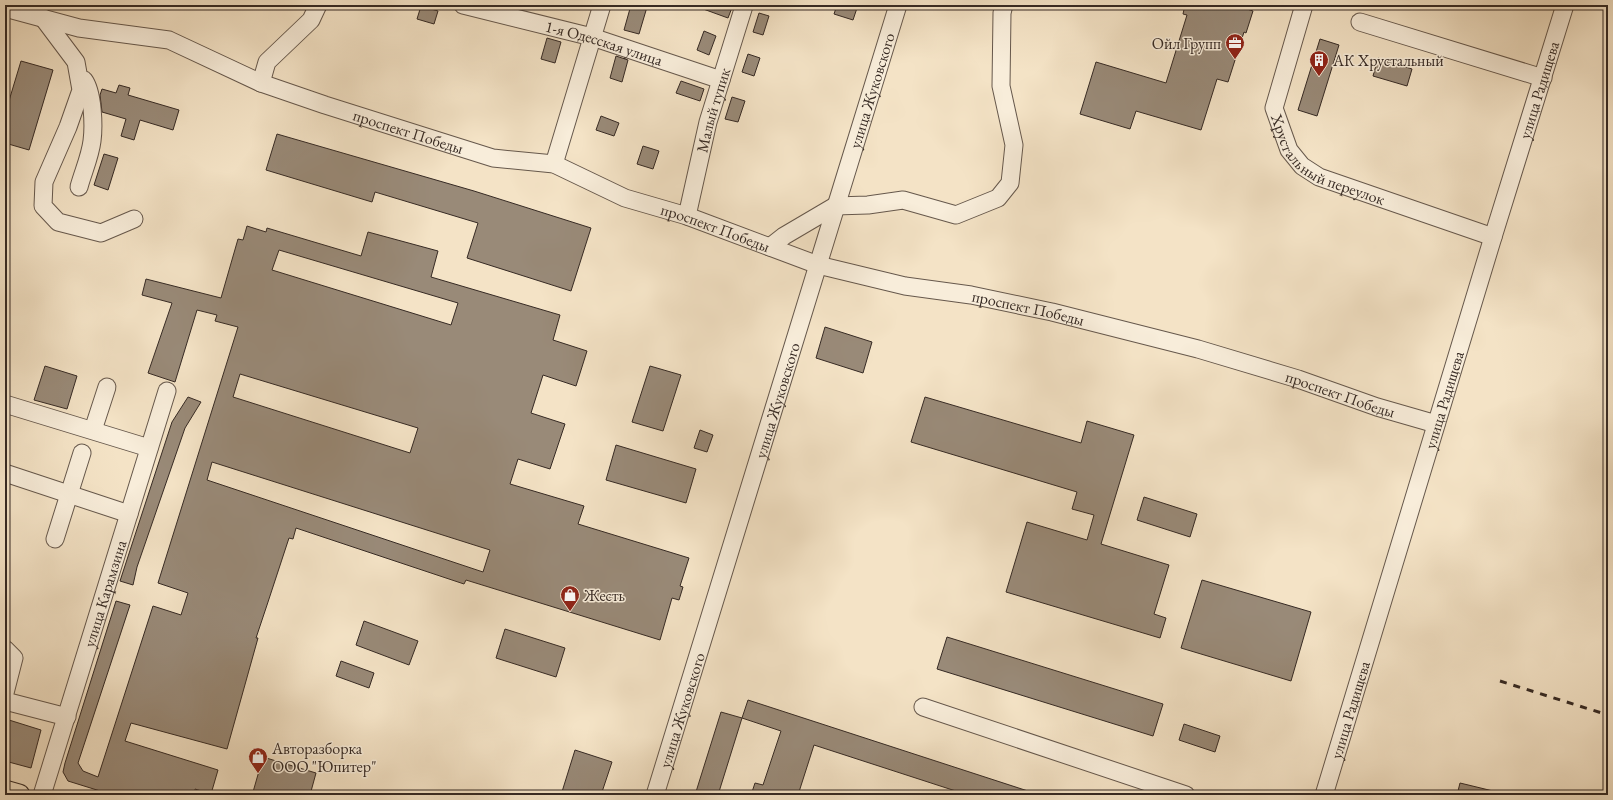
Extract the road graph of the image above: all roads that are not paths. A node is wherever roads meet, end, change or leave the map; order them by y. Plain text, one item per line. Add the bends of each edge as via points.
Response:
1 (318, 5) edge
2 (463, 5) edge
3 (602, 5) edge
4 (898, 5) edge
5 (1004, 5) edge
6 (1304, 5) edge
7 (1565, 5) edge
8 (744, 6) edge
9 (12, 10) edge
10 (43, 18) junction
11 (1360, 22) dead end
12 (592, 38) junction
13 (78, 72) junction
14 (1543, 78) junction
15 (721, 80) junction
16 (261, 83) junction
17 (554, 164) junction
18 (79, 187) dead end
19 (835, 206) junction
20 (687, 216) junction
21 (134, 219) dead end
22 (1493, 237) junction
23 (770, 247) junction
24 (818, 265) junction
25 (107, 387) dead end
26 (167, 391) dead end
27 (5, 404) edge
28 (1436, 424) junction
29 (93, 430) junction
30 (149, 448) junction
31 (82, 452) dead end
32 (5, 473) edge
33 (69, 494) junction
34 (129, 514) junction
35 (55, 539) dead end
36 (5, 649) edge
37 (5, 693) edge
38 (5, 701) edge
39 (922, 707) dead end
40 (66, 717) junction
41 (5, 791) edge
42 (19, 795) edge
43 (42, 795) edge
44 (655, 795) edge
45 (1186, 795) edge
46 (1324, 795) edge

1 - 16 street via 311,20 267,62
2 - 12 street, 1-я Одесская улица
3 - 12 street
4 - 19 street, улица Жуковского
5 - 19 street via 1001,86 1014,145 1010,183 998,198 956,215 903,200
6 - 22 street, Хрустальный переулок via 1274,108 1289,150 1302,166 1319,177
7 - 14 street, улица Радищева
8 - 15 street, Малый тупик
9 - 10 street, проспект Победы
10 - 13 street via 76,62
10 - 16 street, проспект Победы via 79,28 169,40
11 - 14 street
12 - 15 street, 1-я Одесская улица
12 - 17 street
13 - 18 street via 89,86 92,118 92,141
13 - 21 street via 81,90 44,182 43,206 58,222 101,233
14 - 22 street, улица Радищева
15 - 20 street, Малый тупик via 708,122
16 - 17 street, проспект Победы via 493,158
17 - 20 street, проспект Победы via 625,198
19 - 23 street
19 - 24 street, улица Жуковского
20 - 23 street, проспект Победы
22 - 28 street, улица Радищева
23 - 24 street, проспект Победы
24 - 28 street, проспект Победы via 905,286 970,295 1052,312 1190,347
24 - 44 street, улица Жуковского
25 - 29 street
26 - 30 street, улица Карамзина
27 - 29 street
28 - 46 street, улица Радищева
29 - 30 street
30 - 34 street, улица Карамзина
31 - 33 street
32 - 33 street
33 - 34 street
33 - 35 street
34 - 40 street, улица Карамзина
36 - 37 street via 14,658
38 - 40 street
39 - 45 street
40 - 43 street, улица Карамзина
41 - 42 main road

